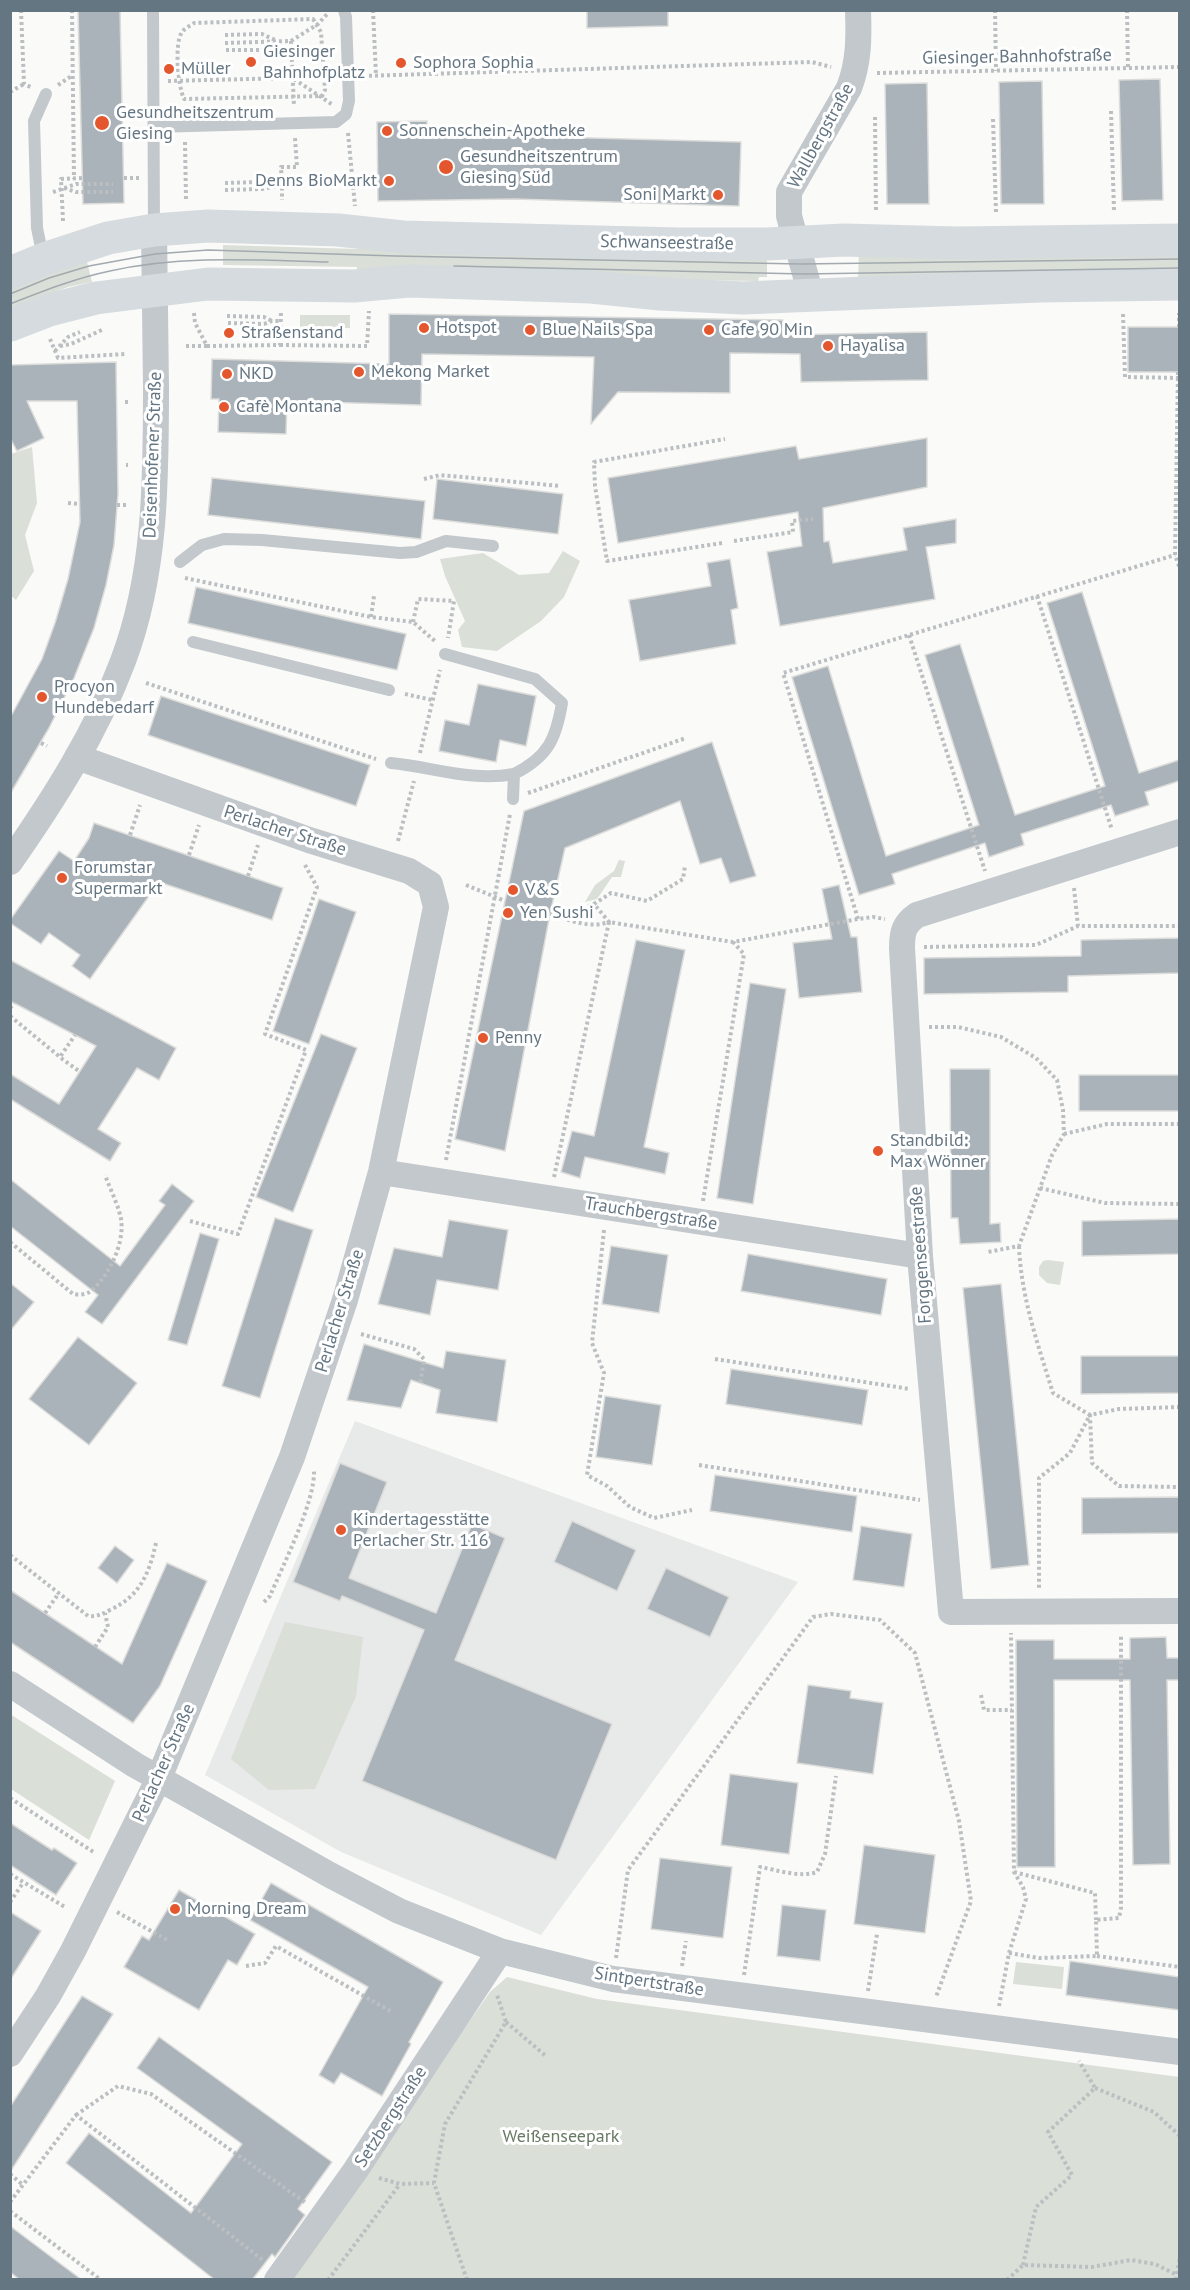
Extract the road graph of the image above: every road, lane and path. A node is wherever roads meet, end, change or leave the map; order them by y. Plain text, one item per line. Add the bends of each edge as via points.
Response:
1 (21, 10) edge
2 (72, 10) edge
3 (153, 10) edge
4 (330, 10) edge
5 (344, 10) edge
6 (373, 10) edge
7 (858, 10) edge
8 (995, 10) edge
9 (1127, 10) edge
10 (318, 24) junction
11 (225, 35) dead end
12 (291, 41) dead end
13 (278, 42) junction
14 (225, 43) dead end
15 (226, 50) dead end
16 (1179, 67) edge
17 (1128, 68) junction
18 (996, 71) junction
19 (855, 72) junction
20 (348, 76) junction
21 (375, 76) junction
22 (323, 77) junction
23 (292, 78) junction
24 (179, 81) junction
25 (154, 82) junction
26 (24, 84) junction
27 (10, 92) edge
28 (46, 94) joint
29 (322, 96) junction
30 (184, 99) junction
31 (1111, 111) dead end
32 (346, 114) junction
33 (875, 117) dead end
34 (993, 119) dead end
35 (184, 126) junction
36 (154, 127) junction
37 (82, 178) dead end
38 (74, 179) junction
39 (225, 183) dead end
40 (113, 184) dead end
41 (274, 185) junction
42 (61, 188) junction
43 (225, 190) dead end
44 (113, 192) dead end
45 (282, 200) dead end
46 (36, 201) junction
47 (355, 202) dead end
48 (187, 203) dead end
49 (1114, 211) dead end
50 (996, 212) dead end
51 (876, 214) dead end
52 (63, 221) dead end
53 (154, 230) junction
54 (1179, 240) edge
55 (795, 243) junction
56 (44, 260) junction
57 (10, 273) edge
58 (1179, 284) edge
59 (155, 290) junction
60 (811, 295) junction
61 (281, 305) dead end
62 (369, 306) dead end
63 (194, 312) dead end
64 (1179, 313) edge
65 (1123, 314) dead end
66 (227, 316) dead end
67 (272, 321) junction
68 (280, 321) junction
69 (228, 323) dead end
70 (10, 325) edge
71 (1179, 327) edge
72 (104, 329) dead end
73 (68, 337) dead end
74 (50, 339) dead end
75 (280, 345) junction
76 (60, 346) junction
77 (186, 346) dead end
78 (207, 346) junction
79 (55, 351) junction
80 (125, 354) dead end
81 (1178, 372) edge
82 (1179, 378) edge
83 (725, 439) dead end
84 (424, 479) dead end
85 (561, 486) dead end
86 (68, 503) dead end
87 (80, 504) dead end
88 (117, 505) dead end
89 (127, 505) dead end
90 (813, 519) dead end
91 (734, 541) dead end
92 (722, 543) dead end
93 (494, 546) dead end
94 (1175, 555) junction
95 (180, 562) dead end
96 (1179, 569) edge
97 (179, 576) dead end
98 (374, 596) dead end
99 (1037, 596) junction
100 (371, 617) junction
101 (413, 622) junction
102 (909, 635) junction
103 (193, 642) dead end
104 (445, 654) junction
105 (146, 683) dead end
106 (390, 690) joint
107 (432, 700) junction
108 (686, 738) dead end
109 (41, 743) dead end
110 (47, 746) dead end
111 (76, 757) junction
112 (391, 763) joint
113 (417, 766) junction
114 (514, 774) junction
115 (513, 799) junction
116 (140, 805) dead end
117 (199, 825) dead end
118 (1179, 832) edge
119 (130, 835) dead end
120 (309, 840) junction
121 (398, 841) dead end
122 (258, 844) dead end
123 (1118, 850) junction
124 (189, 855) dead end
125 (10, 862) edge
126 (685, 866) dead end
127 (1072, 866) junction
128 (248, 876) dead end
129 (466, 885) dead end
130 (992, 892) junction
131 (496, 898) junction
132 (505, 901) dead end
133 (594, 904) junction
134 (550, 914) dead end
135 (569, 919) junction
136 (858, 919) junction
137 (609, 922) junction
138 (1078, 926) junction
139 (1179, 926) edge
140 (904, 935) junction
141 (733, 942) junction
142 (14, 1003) dead end
143 (10, 1008) edge
144 (10, 1016) edge
145 (907, 1027) junction
146 (75, 1035) dead end
147 (60, 1057) junction
148 (80, 1071) dead end
149 (1179, 1124) edge
150 (1064, 1134) junction
151 (448, 1149) dead end
152 (381, 1172) junction
153 (105, 1175) dead end
154 (1040, 1188) junction
155 (550, 1198) junction
156 (1179, 1204) edge
157 (606, 1207) junction
158 (190, 1221) dead end
159 (700, 1222) junction
160 (10, 1242) edge
161 (1019, 1246) junction
162 (988, 1252) dead end
163 (920, 1256) junction
164 (361, 1334) dead end
165 (715, 1359) dead end
166 (420, 1385) dead end
167 (932, 1393) junction
168 (1179, 1407) edge
169 (1090, 1414) junction
170 (699, 1465) dead end
171 (314, 1471) dead end
172 (1179, 1487) edge
173 (942, 1503) junction
174 (692, 1510) dead end
175 (289, 1527) dead end
176 (298, 1530) junction
177 (156, 1543) dead end
178 (12, 1557) edge
179 (276, 1560) dead end
180 (284, 1563) junction
181 (10, 1564) edge
182 (58, 1593) junction
183 (264, 1602) dead end
184 (1179, 1611) edge
185 (1011, 1612) junction
186 (1039, 1612) junction
187 (1120, 1612) junction
188 (45, 1613) dead end
189 (105, 1613) junction
190 (96, 1647) dead end
191 (10, 1684) edge
192 (981, 1695) dead end
193 (1012, 1710) junction
194 (836, 1776) dead end
195 (159, 1779) junction
196 (10, 1798) edge
197 (115, 1867) junction
198 (1014, 1872) junction
199 (10, 1874) edge
200 (22, 1883) junction
201 (10, 1902) edge
202 (98, 1902) junction
203 (65, 1907) dead end
204 (1096, 1920) junction
205 (877, 1934) dead end
206 (169, 1941) dead end
207 (500, 1951) junction
208 (1009, 1953) junction
209 (1097, 1956) junction
210 (246, 1965) dead end
211 (1179, 1967) edge
212 (613, 1979) junction
213 (741, 1996) junction
214 (392, 2012) dead end
215 (864, 2012) junction
216 (927, 2020) junction
217 (506, 2022) junction
218 (994, 2029) junction
219 (1064, 2038) junction
220 (1179, 2052) edge
221 (10, 2054) edge
222 (547, 2057) dead end
223 (1095, 2088) junction
224 (76, 2115) junction
225 (1179, 2136) edge
226 (10, 2174) edge
227 (373, 2176) dead end
228 (434, 2183) junction
229 (400, 2184) junction
230 (23, 2185) junction
231 (10, 2202) edge
232 (10, 2211) edge
233 (323, 2216) junction
234 (1179, 2257) edge
235 (1023, 2265) junction
236 (279, 2277) edge
237 (1176, 2277) edge
238 (101, 2280) edge
239 (328, 2280) edge
240 (467, 2280) edge
241 (1007, 2280) edge

1 - 26 path
2 - 38 path
3 - 25 lane
4 - 10 path
5 - 20 lane
6 - 21 path
7 - 19 street, Wallbergstraße
8 - 18 path
9 - 17 path
10 - 12 path
10 - 22 path
10 - 24 path via 313,19 194,23 183,30 178,40
11 - 13 path via 262,34
13 - 14 path
13 - 15 path via 262,50
16 - 17 path, Giesinger Bahnhofstraße
17 - 18 path, Giesinger Bahnhofstraße
18 - 19 path, Giesinger Bahnhofstraße
19 - 21 path, Giesinger Bahnhofstraße via 812,62
19 - 55 street, Wallbergstraße via 789,192
20 - 21 path, Giesinger Bahnhofstraße
20 - 22 path, Giesinger Bahnhofstraße
20 - 32 lane
22 - 23 path, Giesinger Bahnhofstraße
22 - 29 path
23 - 24 path, Giesinger Bahnhofstraße
23 - 29 path
24 - 25 path, Giesinger Bahnhofstraße
24 - 30 path
25 - 36 lane
26 - 27 path
26 - 28 path
28 - 46 lane via 33,121
29 - 30 path
29 - 32 path
30 - 35 path
31 - 49 path
32 - 35 lane via 336,122
32 - 47 path
33 - 51 path
34 - 50 path
35 - 36 lane
35 - 48 path
36 - 53 lane
37 - 38 path
38 - 42 path via 61,179
39 - 41 path
40 - 42 path
41 - 43 path
41 - 45 path via 282,185
42 - 44 path
42 - 46 path
42 - 52 path
46 - 56 lane
53 - 55 main road, Schwanseestraße via 226,226 339,230 403,237
53 - 56 main road, Schwanseestraße via 108,238
53 - 59 street, Deisenhofener Straße
54 - 55 main road, Schwanseestraße
55 - 60 street, Wallbergstraße
56 - 57 main road, Schwanseestraße
58 - 60 main road
59 - 60 main road via 208,284 354,286 410,281 591,287 701,297
59 - 70 main road via 96,298
59 - 111 street, Deisenhofener Straße via 156,453 150,555 124,659
61 - 68 path
62 - 75 path via 367,346
63 - 78 path via 195,324
64 - 71 path
65 - 82 path via 1125,377
66 - 67 path via 264,317
67 - 68 path
67 - 69 path
68 - 75 path
72 - 76 path
73 - 76 path
74 - 79 path
75 - 78 path
76 - 79 path
77 - 78 path
79 - 80 path via 58,358
81 - 82 path
82 - 94 path
83 - 92 path via 594,462 607,561
84 - 85 path via 440,475
86 - 87 path
88 - 89 path
90 - 91 path via 792,521 793,532
93 - 95 lane via 446,541 416,552 400,553 224,538 202,545
94 - 96 path
94 - 99 path
97 - 100 path
98 - 100 path
99 - 102 path
99 - 123 path
100 - 101 path
101 - 104 path
101 - 104 path via 418,599 454,601
102 - 130 path
102 - 136 path via 783,673
103 - 106 lane
104 - 107 path
104 - 114 lane via 535,679 562,702 558,729 546,752
105 - 112 path
106 - 107 path
107 - 113 path
108 - 115 path
109 - 110 path
111 - 120 street, Perlacher Straße
111 - 125 street, Deisenhofener Straße
112 - 113 lane
113 - 114 lane via 468,777
113 - 121 path
114 - 115 lane
115 - 131 path
116 - 119 path
117 - 124 path
118 - 123 street
120 - 152 street, Perlacher Straße via 419,875 429,884 435,899 432,933
120 - 158 path via 302,859 317,887 265,1034 306,1050 238,1234
122 - 128 path
123 - 127 street
126 - 133 path via 683,879 647,901 612,893
127 - 130 street
127 - 138 path
129 - 131 path
130 - 140 street via 917,915
131 - 132 path
131 - 151 path
133 - 135 path via 577,910
133 - 137 path
134 - 135 path
135 - 137 path via 581,924
136 - 140 path via 873,917
136 - 141 path
137 - 141 path
137 - 155 path
138 - 139 path
138 - 140 path via 1036,945
140 - 145 street, Forggenseestraße
141 - 159 path via 744,954
142 - 143 path
144 - 147 path
145 - 150 path via 958,1027 1000,1037 1036,1058 1057,1080
145 - 163 street, Forggenseestraße
146 - 147 path
147 - 148 path
149 - 150 path via 1107,1124
150 - 154 path
152 - 155 street, Trauchbergstraße
152 - 195 street, Perlacher Straße via 345,1300 300,1436
153 - 160 path via 122,1232 105,1275 90,1292 73,1294
154 - 156 path via 1105,1203
154 - 161 path
155 - 157 street, Trauchbergstraße
157 - 159 street, Trauchbergstraße
157 - 174 path via 592,1343 604,1373 587,1475 608,1486 630,1507 654,1518
159 - 163 street, Trauchbergstraße
161 - 162 path
161 - 169 path via 1020,1275 1053,1393
163 - 167 street, Forggenseestraße
164 - 166 path via 414,1349 424,1359
165 - 167 path
167 - 173 street, Forggenseestraße
168 - 169 path
169 - 172 path via 1092,1463 1119,1486
169 - 186 path via 1070,1453 1039,1478
170 - 173 path
171 - 176 path via 314,1485
173 - 185 street, Forggenseestraße via 951,1612
175 - 176 path
176 - 180 path
177 - 189 path via 133,1597
178 - 181 path
178 - 182 path
179 - 180 path
180 - 183 path
182 - 188 path
182 - 189 path via 88,1616
184 - 187 street, Forggenseestraße
185 - 186 street, Forggenseestraße
185 - 193 path
186 - 187 street, Forggenseestraße
187 - 204 path via 1122,1908 1119,1918
189 - 190 path via 108,1627
191 - 195 street, Sintpertstraße
192 - 193 path via 984,1710
193 - 198 path
194 - 213 path via 825,1854 818,1872 760,1867
195 - 197 street, Perlacher Straße
195 - 207 street, Sintpertstraße via 399,1911
196 - 197 path
197 - 202 street, Perlacher Straße
198 - 204 path via 1095,1893
198 - 208 path via 1026,1899
199 - 200 path
200 - 201 path
200 - 203 path
202 - 206 path
202 - 221 street, Perlacher Straße via 48,1996
204 - 209 path
205 - 215 path
207 - 212 street, Sintpertstraße
207 - 217 path via 494,1985
207 - 233 street, Setzbergstraße
208 - 209 path via 1039,1958
208 - 218 path
209 - 211 path
210 - 214 path via 264,1963 276,1946
212 - 213 street, Sintpertstraße
212 - 216 path via 628,1870 813,1617 831,1614 880,1620 915,1653 959,1821 971,1901
213 - 215 street, Sintpertstraße
215 - 216 street, Sintpertstraße
216 - 218 street, Sintpertstraße
217 - 222 path
217 - 228 path via 445,2124
218 - 219 street, Sintpertstraße
219 - 220 street, Sintpertstraße
219 - 223 path
223 - 225 path via 1154,2112
223 - 235 path via 1048,2132 1072,2175 1036,2207
224 - 230 path
224 - 233 path via 118,2086 151,2094
224 - 236 path
226 - 230 path
227 - 229 path
228 - 229 path
228 - 240 path
229 - 239 path
230 - 231 path
232 - 238 path
233 - 236 street, Setzbergstraße
234 - 237 path
235 - 237 path via 1092,2267 1131,2260 1155,2264
235 - 241 path

